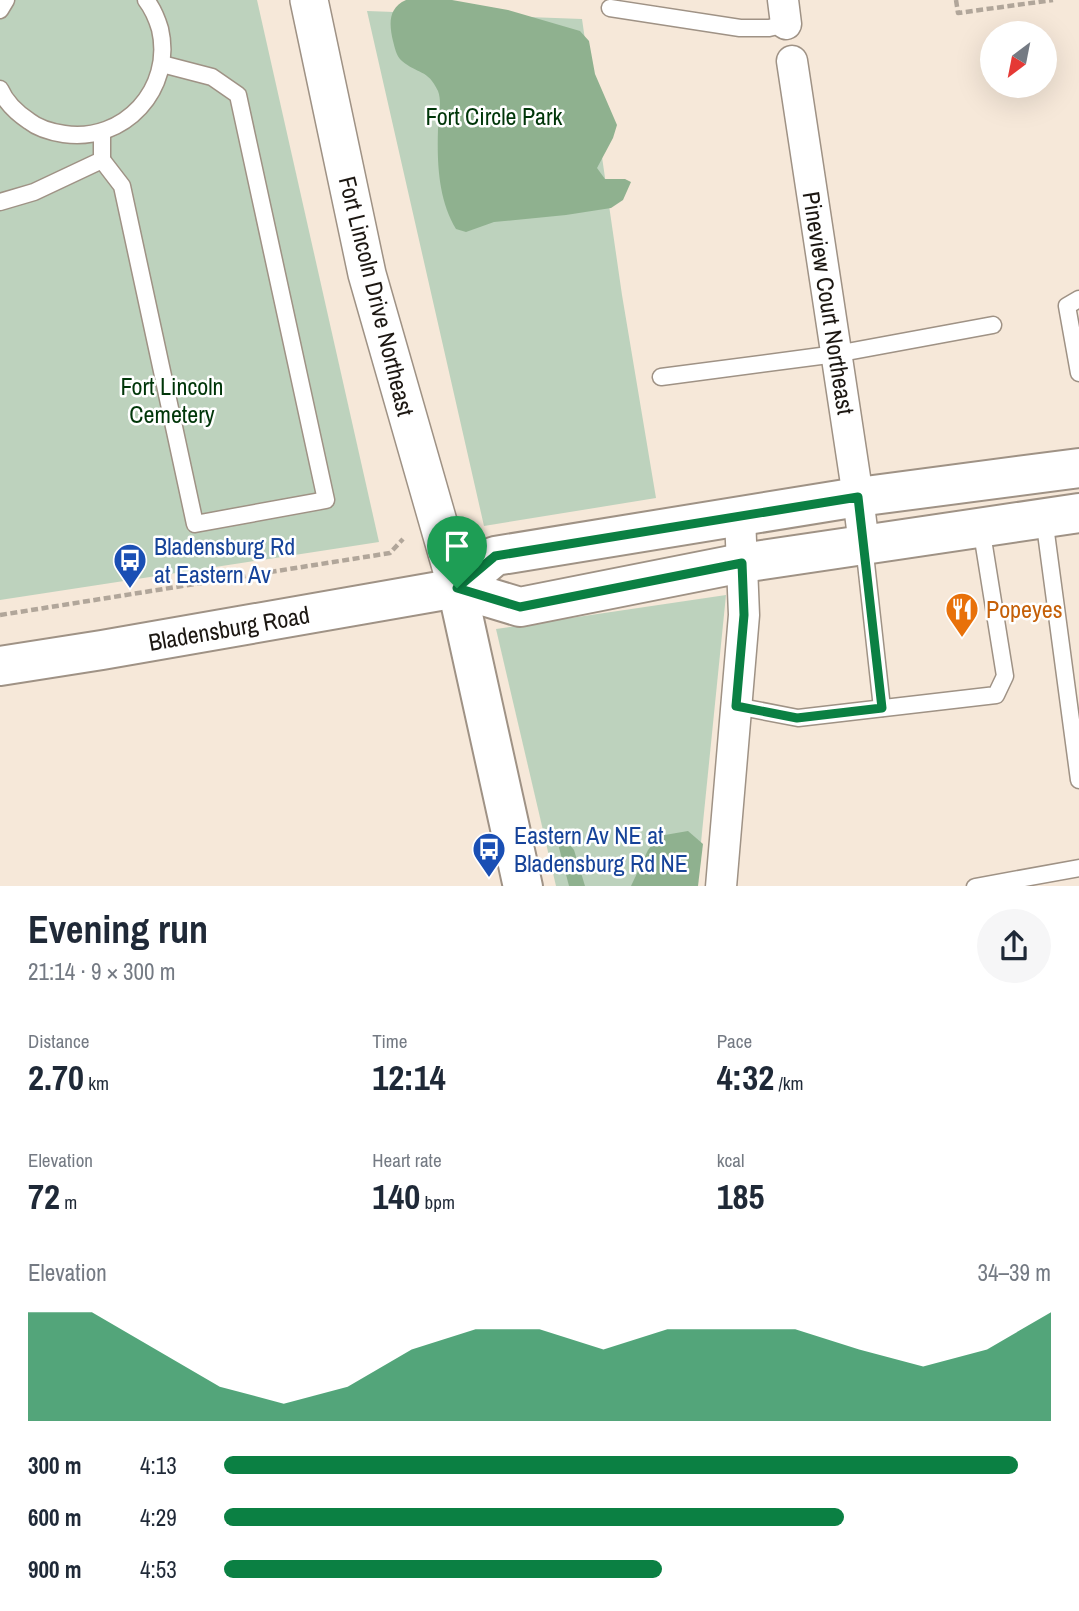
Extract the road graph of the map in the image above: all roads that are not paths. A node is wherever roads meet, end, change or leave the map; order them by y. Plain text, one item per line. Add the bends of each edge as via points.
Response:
1 (5, 0) edge
2 (146, 0) edge
3 (309, 0) edge
4 (610, 8) dead end
5 (0, 10) edge
6 (784, 12) edge
7 (792, 61) dead end
8 (162, 64) junction
9 (0, 89) edge
10 (102, 132) junction
11 (102, 160) junction
12 (0, 202) edge
13 (1079, 299) edge
14 (993, 325) dead end
15 (836, 354) junction
16 (1079, 373) edge
17 (661, 377) dead end
18 (1079, 468) edge
19 (1036, 474) junction
20 (858, 497) junction
21 (1061, 515) edge
22 (740, 517) junction
23 (981, 527) junction
24 (864, 545) junction
25 (742, 563) junction
26 (457, 588) junction
27 (0, 666) edge
28 (736, 706) junction
29 (882, 708) junction
30 (1079, 780) edge
31 (1079, 867) edge
32 (523, 886) edge
33 (721, 886) edge
34 (980, 886) edge

1 - 5 lane
2 - 8 lane via 160,30
3 - 26 street, Fort Lincoln Drive Northeast via 367,274
4 - 6 lane via 740,28 769,28
7 - 15 street, Pineview Court Northeast
8 - 10 lane via 152,91 137,111
8 - 11 lane via 212,77 238,95 326,500 195,524 122,186
9 - 10 lane via 35,126 76,136
10 - 11 lane
11 - 12 lane via 34,192
13 - 16 lane via 1067,306
14 - 15 lane
15 - 17 lane
15 - 20 street, Pineview Court Northeast
18 - 19 main road
19 - 20 main road
19 - 21 main road
20 - 22 main road
20 - 24 street, Pineview Court Northeast
21 - 23 main road
21 - 30 lane
22 - 25 street
22 - 26 main road via 495,556
23 - 24 main road
23 - 29 lane via 1005,676 996,695
24 - 25 main road
24 - 29 lane
25 - 26 main road via 520,607
25 - 28 street via 744,615
26 - 27 main road, Bladensburg Road
26 - 32 main road
28 - 29 lane via 797,718
28 - 33 street
31 - 34 lane

